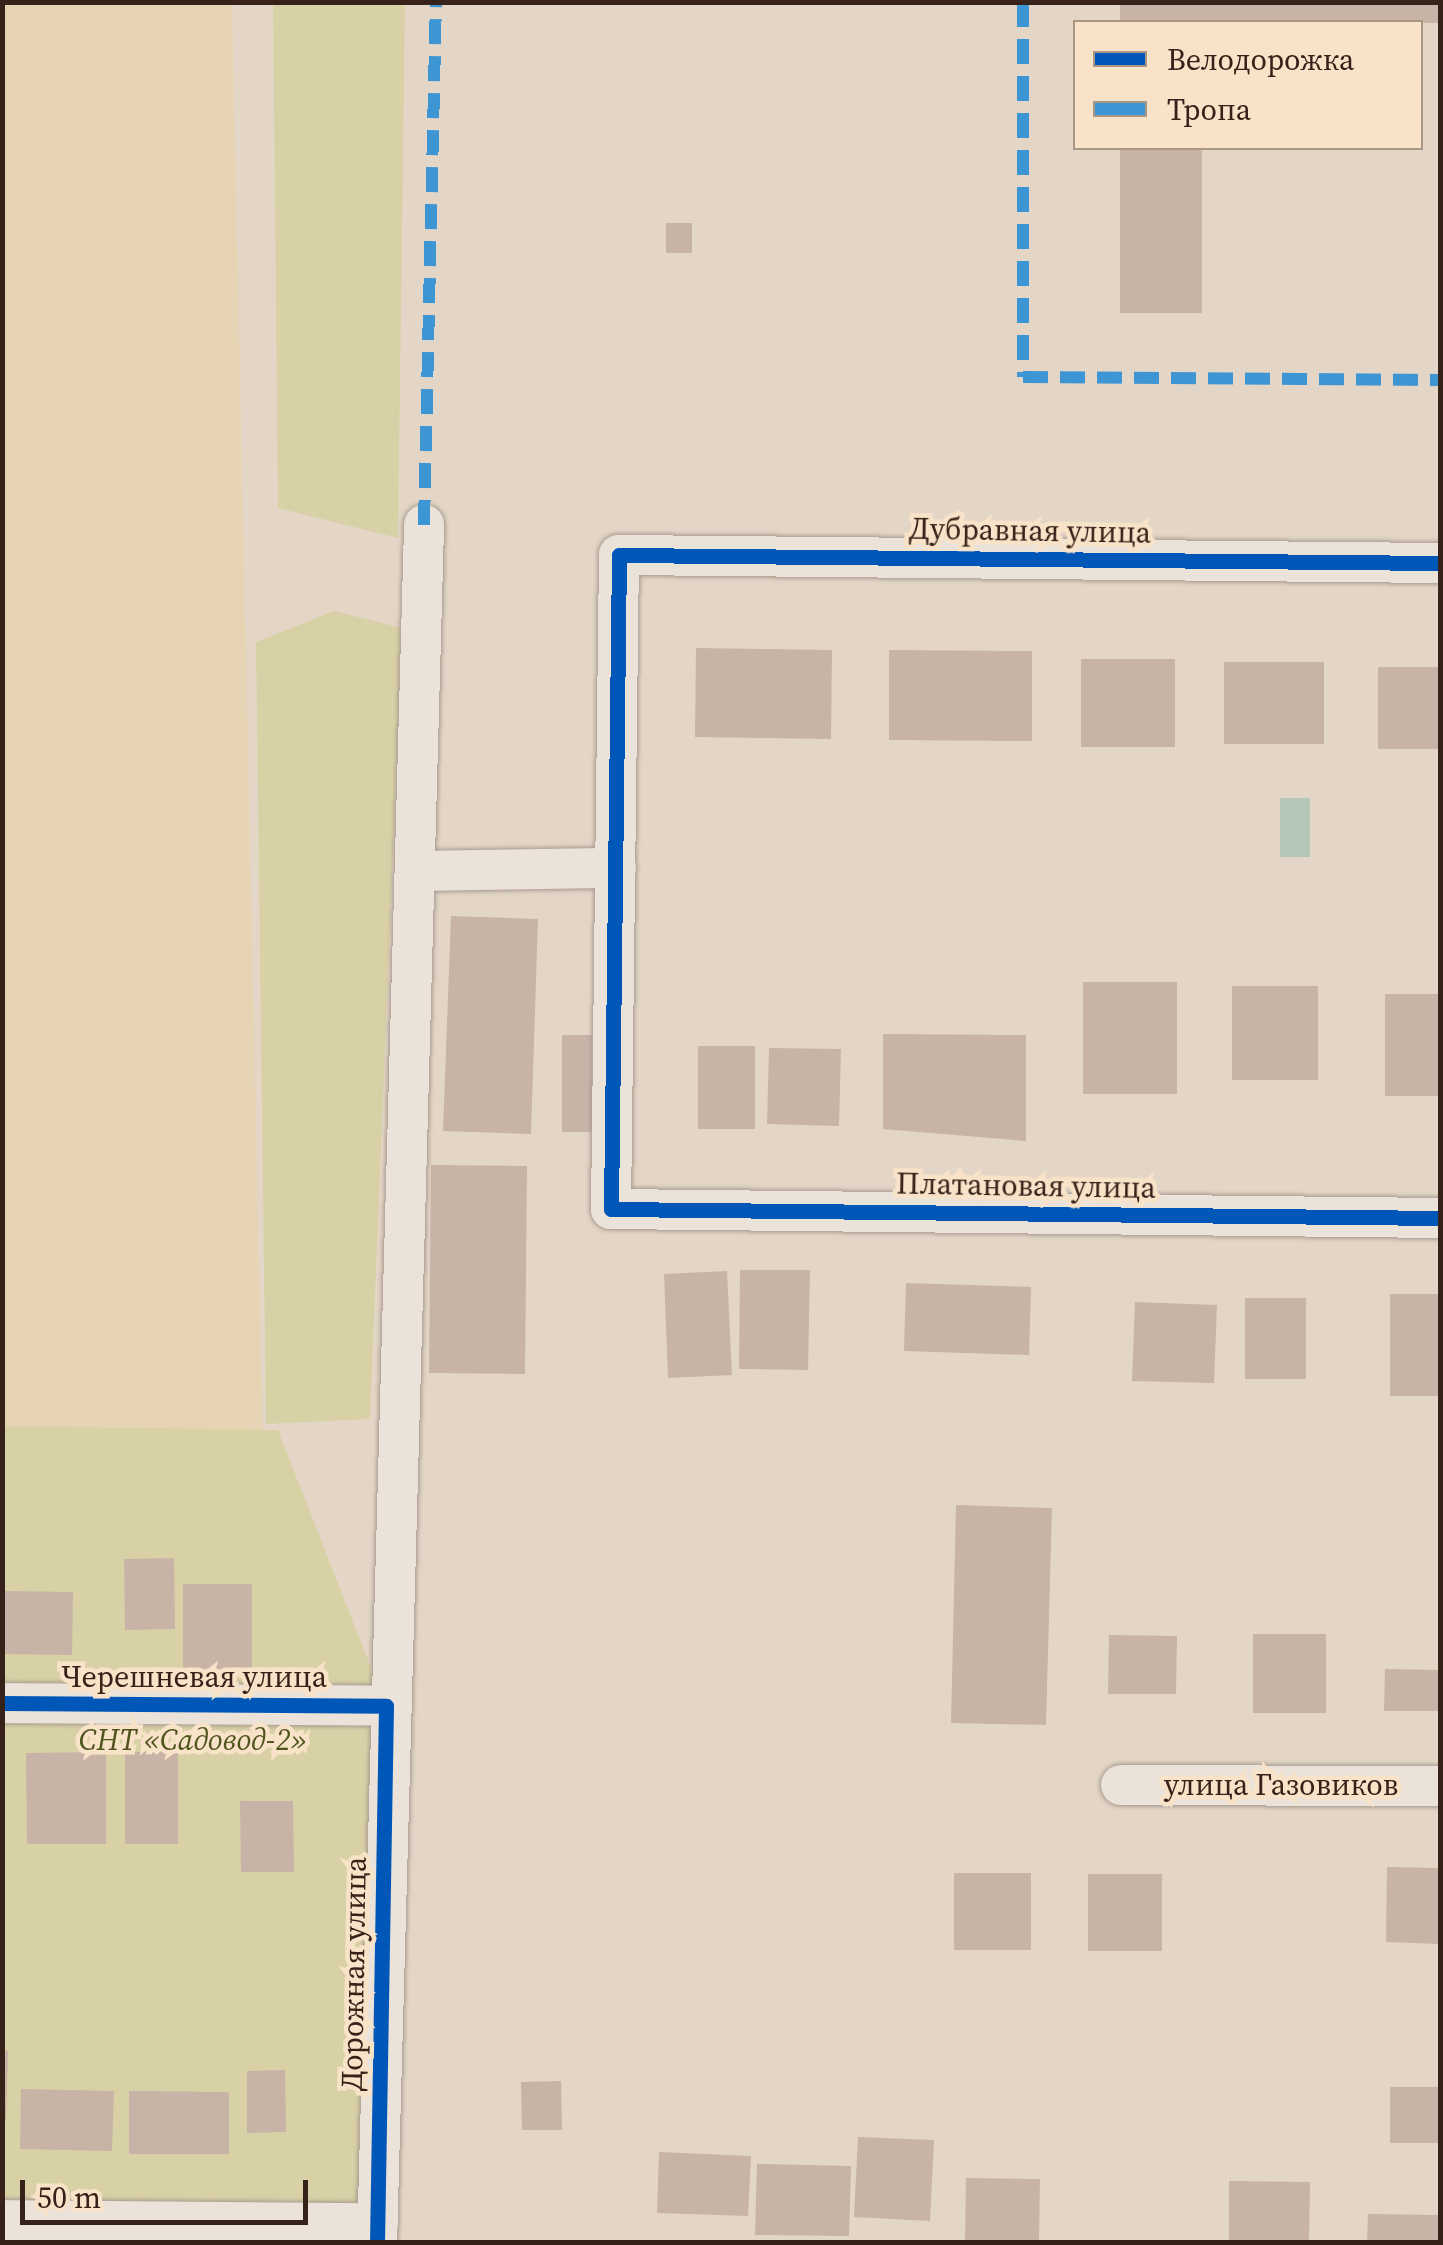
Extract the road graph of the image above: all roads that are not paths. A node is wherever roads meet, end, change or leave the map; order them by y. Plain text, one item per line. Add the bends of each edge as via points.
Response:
1 (424, 525) dead end
2 (1440, 563) edge
3 (616, 868) junction
4 (418, 871) junction
5 (1440, 1218) edge
6 (2, 1703) edge
7 (386, 1706) junction
8 (1121, 1785) dead end
9 (1440, 1786) edge
10 (2, 2220) edge
11 (377, 2233) edge

1 - 4 street, Дорожная улица
2 - 3 street, Дубравная улица via 620,554
3 - 4 street
3 - 5 street, Платановая улица via 611,1209
4 - 7 street, Дорожная улица
6 - 7 street, Черешневая улица
7 - 11 street, Дорожная улица
8 - 9 street, улица Газовиков
10 - 11 street

